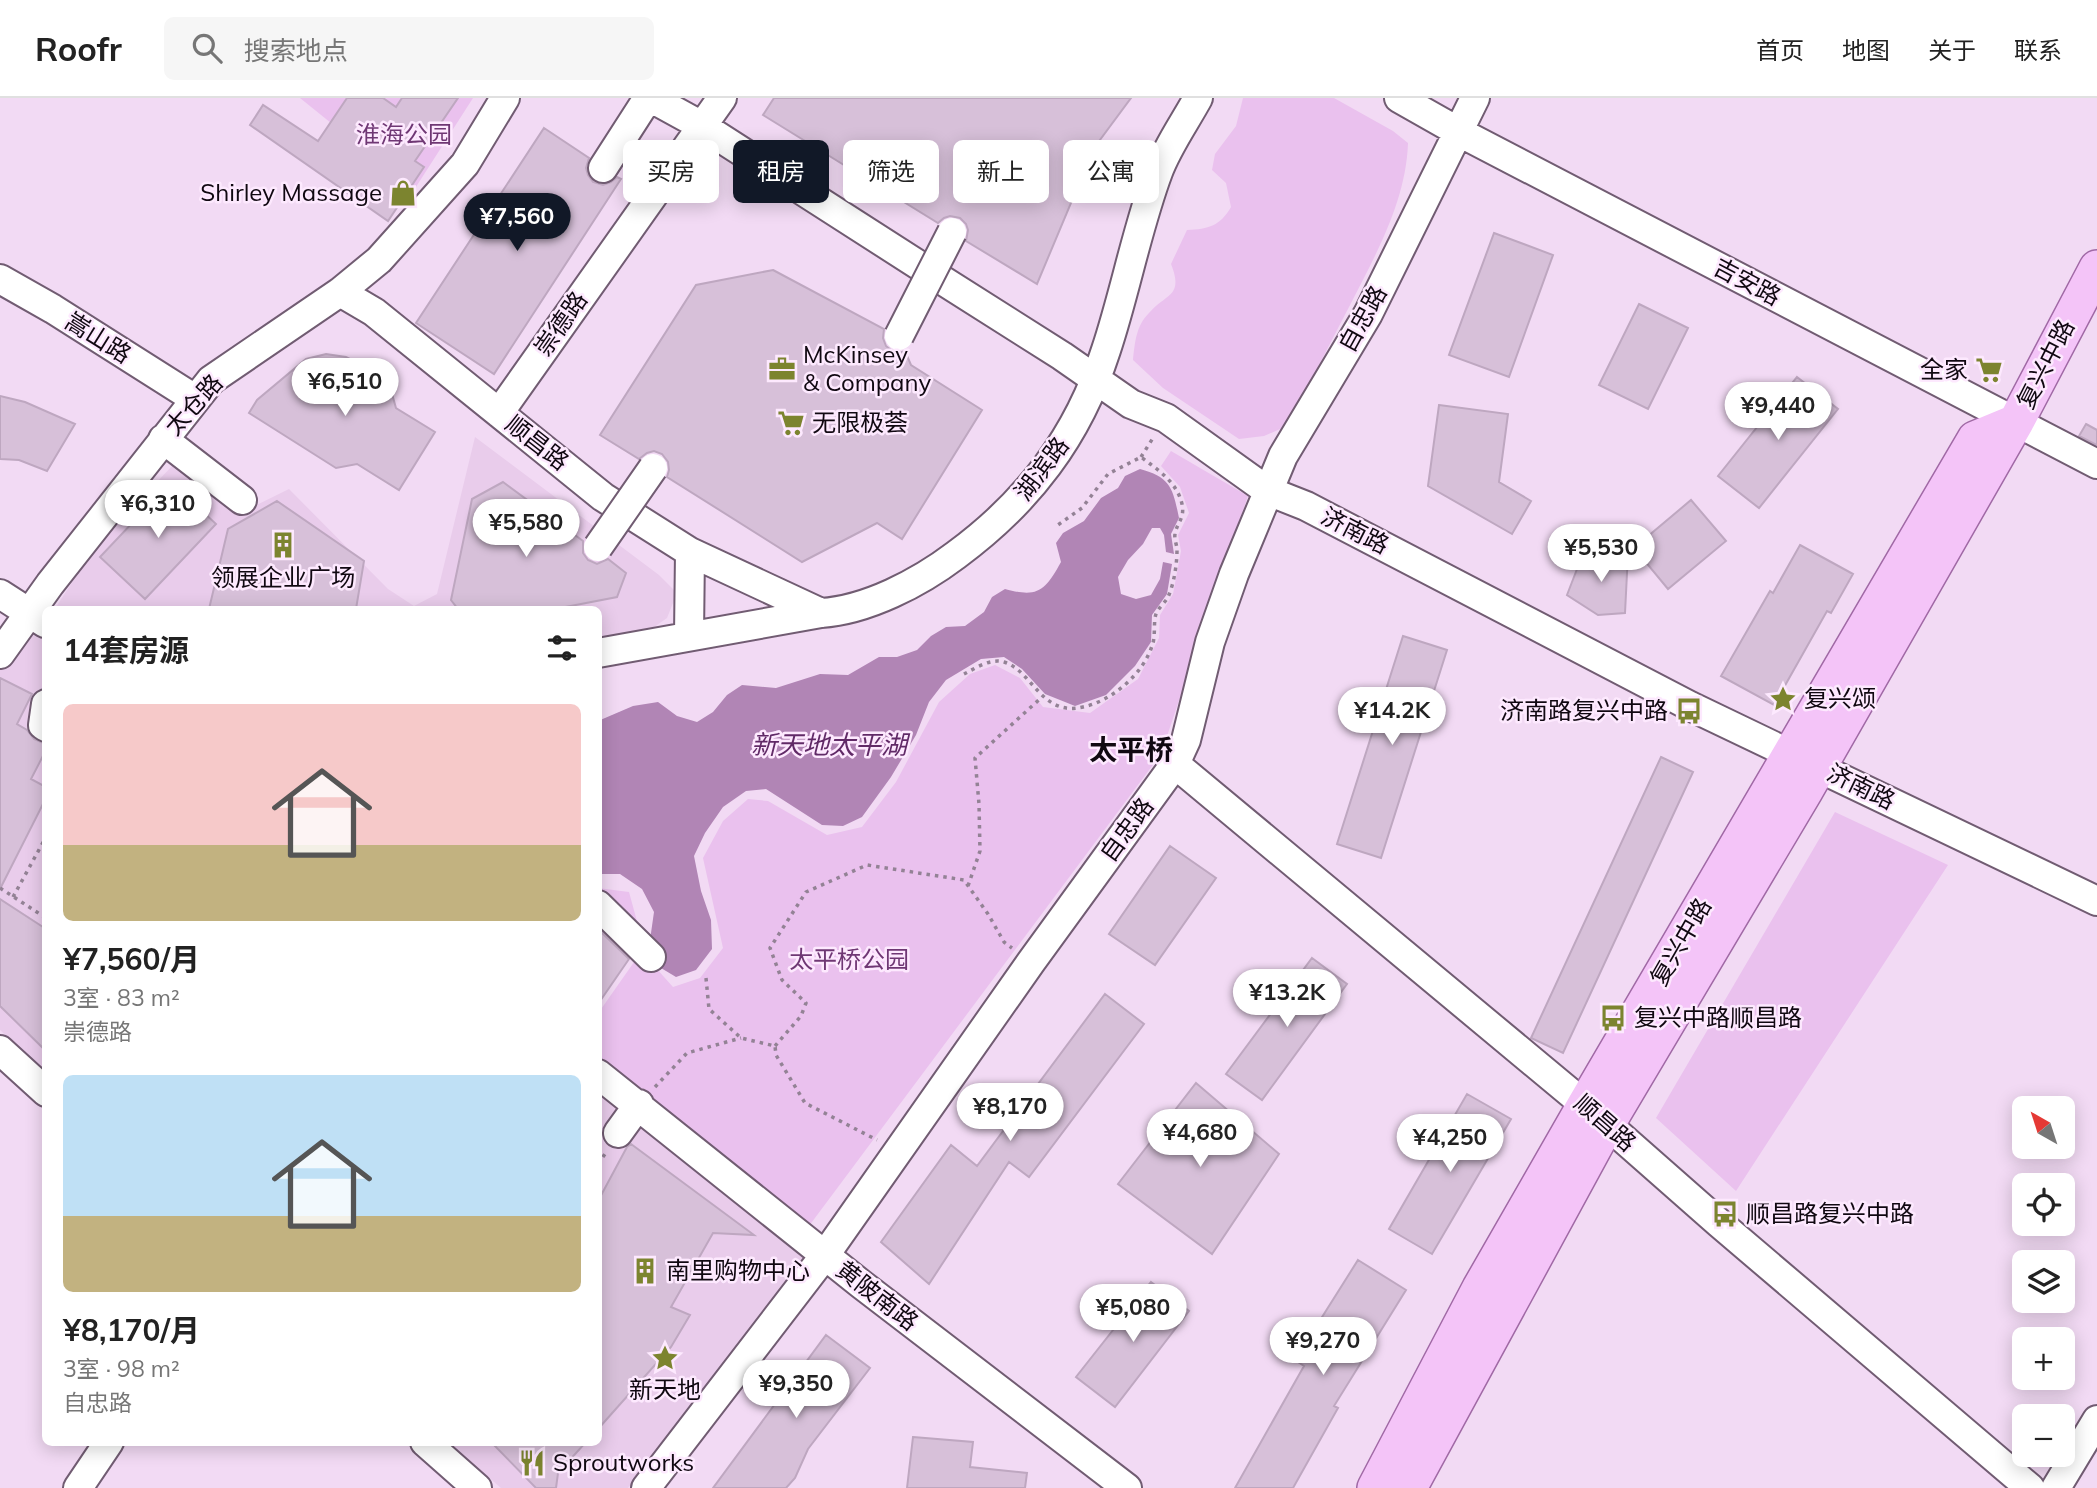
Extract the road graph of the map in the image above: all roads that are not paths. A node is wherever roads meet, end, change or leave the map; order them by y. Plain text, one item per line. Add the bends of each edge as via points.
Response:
1 (505, 98) edge
2 (650, 98) edge
3 (722, 98) edge
4 (1198, 98) edge
5 (1399, 98) edge
6 (1475, 98) edge
7 (702, 127) junction
8 (1459, 132) junction
9 (603, 168) dead end
10 (952, 232) dead end
11 (2097, 268) edge
12 (931, 273) junction
13 (0, 279) edge
14 (340, 292) junction
15 (899, 337) dead end
16 (1095, 381) junction
17 (195, 399) junction
18 (499, 413) junction
19 (2016, 422) junction
20 (163, 439) junction
21 (2097, 464) edge
22 (653, 468) dead end
23 (1268, 491) junction
24 (243, 500) dead end
25 (624, 510) junction
26 (598, 547) dead end
27 (690, 552) junction
28 (0, 594) edge
29 (46, 606) edge
30 (821, 613) junction
31 (38, 618) edge
32 (689, 635) junction
33 (602, 652) edge
34 (0, 654) edge
35 (1805, 760) junction
36 (1175, 764) junction
37 (2097, 901) edge
38 (602, 909) edge
39 (651, 957) dead end
40 (0, 1050) edge
41 (602, 1077) edge
42 (42, 1088) edge
43 (639, 1104) junction
44 (1596, 1115) junction
45 (618, 1133) dead end
46 (825, 1255) junction
47 (2097, 1420) edge
48 (106, 1446) edge
49 (430, 1446) edge
50 (78, 1488) edge
51 (477, 1488) edge
52 (646, 1488) edge
53 (1127, 1488) edge
54 (1375, 1488) edge
55 (1409, 1488) edge
56 (2030, 1488) edge
57 (2056, 1488) edge

1 - 14 street, 太仓路 via 465,164 379,260
2 - 7 street, 济南路
2 - 9 street
3 - 7 street, 崇德路
4 - 16 street, 湖滨路 via 1158,171
5 - 8 street, 吉安路
6 - 8 street, 自忠路
7 - 12 street, 济南路
7 - 18 street, 崇德路
8 - 19 street, 吉安路
8 - 23 street, 自忠路 via 1368,314 1283,456
10 - 12 street, bridge
11 - 19 main road, 复兴中路
12 - 15 street, bridge
12 - 16 street, 济南路
13 - 17 street, 嵩山路
14 - 17 street, 太仓路 via 211,380
14 - 18 street, 顺昌路 via 374,312
16 - 23 street, 济南路 via 1131,404 1166,418
16 - 30 street, 湖滨路 via 1082,411 1042,473 989,531 936,570 873,601
17 - 20 street, 太仓路
18 - 25 street, 顺昌路
19 - 21 street, 吉安路
19 - 35 main road, 复兴中路 via 1975,439
20 - 24 street
20 - 29 street, 太仓路
22 - 25 street, bridge
23 - 35 street, 济南路 via 1306,506 1690,706
23 - 36 street, 自忠路 via 1210,642 1186,740
25 - 26 street, bridge
25 - 27 street, 顺昌路
27 - 30 street, 顺昌路
27 - 32 street
28 - 31 street
30 - 32 street, 湖滨路
31 - 34 street, 太仓路
32 - 33 street, 湖滨路
35 - 37 street, 济南路
35 - 44 main road, 复兴中路
36 - 44 street, 顺昌路
36 - 46 street, 自忠路
38 - 39 street
40 - 42 street
41 - 43 street, 黄陂南路
43 - 45 street
43 - 46 street, 黄陂南路
44 - 54 main road, 复兴中路 via 1480,1288
44 - 55 main road, 复兴中路
44 - 56 street, 顺昌路
46 - 52 street, 自忠路
46 - 53 street, 黄陂南路
47 - 57 street
48 - 50 street
49 - 51 street

